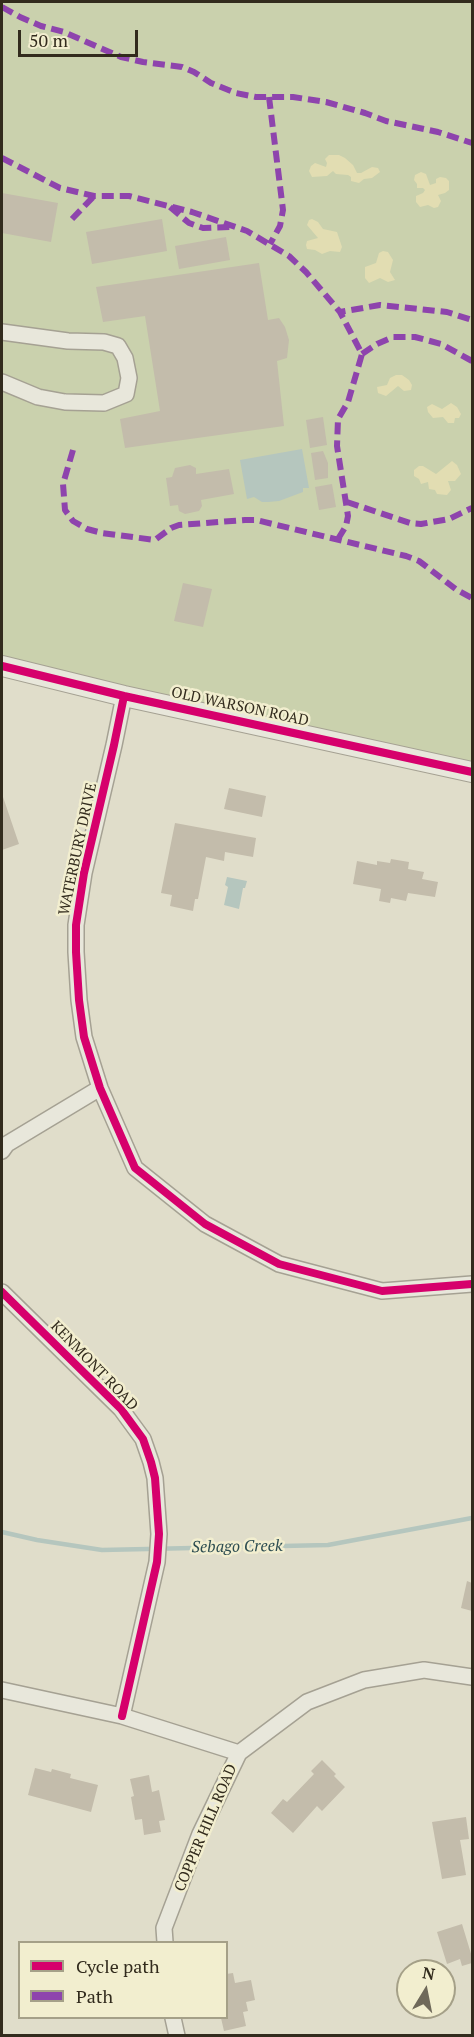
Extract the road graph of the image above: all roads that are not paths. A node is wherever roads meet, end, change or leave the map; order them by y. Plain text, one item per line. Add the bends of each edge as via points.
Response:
1 (2, 332) edge
2 (2, 382) edge
3 (2, 666) edge
4 (124, 696) junction
5 (472, 772) edge
6 (100, 1088) junction
7 (2, 1151) edge
8 (472, 1284) edge
9 (2, 1292) edge
10 (472, 1677) edge
11 (2, 1690) edge
12 (122, 1716) junction
13 (239, 1753) junction
14 (165, 1941) edge
15 (173, 2019) edge
16 (177, 2036) edge

1 - 2 street via 118,346 129,378 126,394 104,403 38,397
3 - 4 street, OLD WARSON ROAD
4 - 5 street, OLD WARSON ROAD
4 - 6 street, WATERBURY DRIVE via 76,925 84,1037
6 - 7 street via 7,1144
6 - 8 street, WATERBURY DRIVE via 135,1168 205,1224 279,1264 382,1291
9 - 12 street, KENMONT ROAD via 121,1409 143,1439 155,1478 157,1562
10 - 13 street, COPPER HILL ROAD via 424,1670 364,1680 307,1702
11 - 12 street
12 - 13 street
13 - 14 street, COPPER HILL ROAD via 200,1834 164,1928
15 - 16 street

